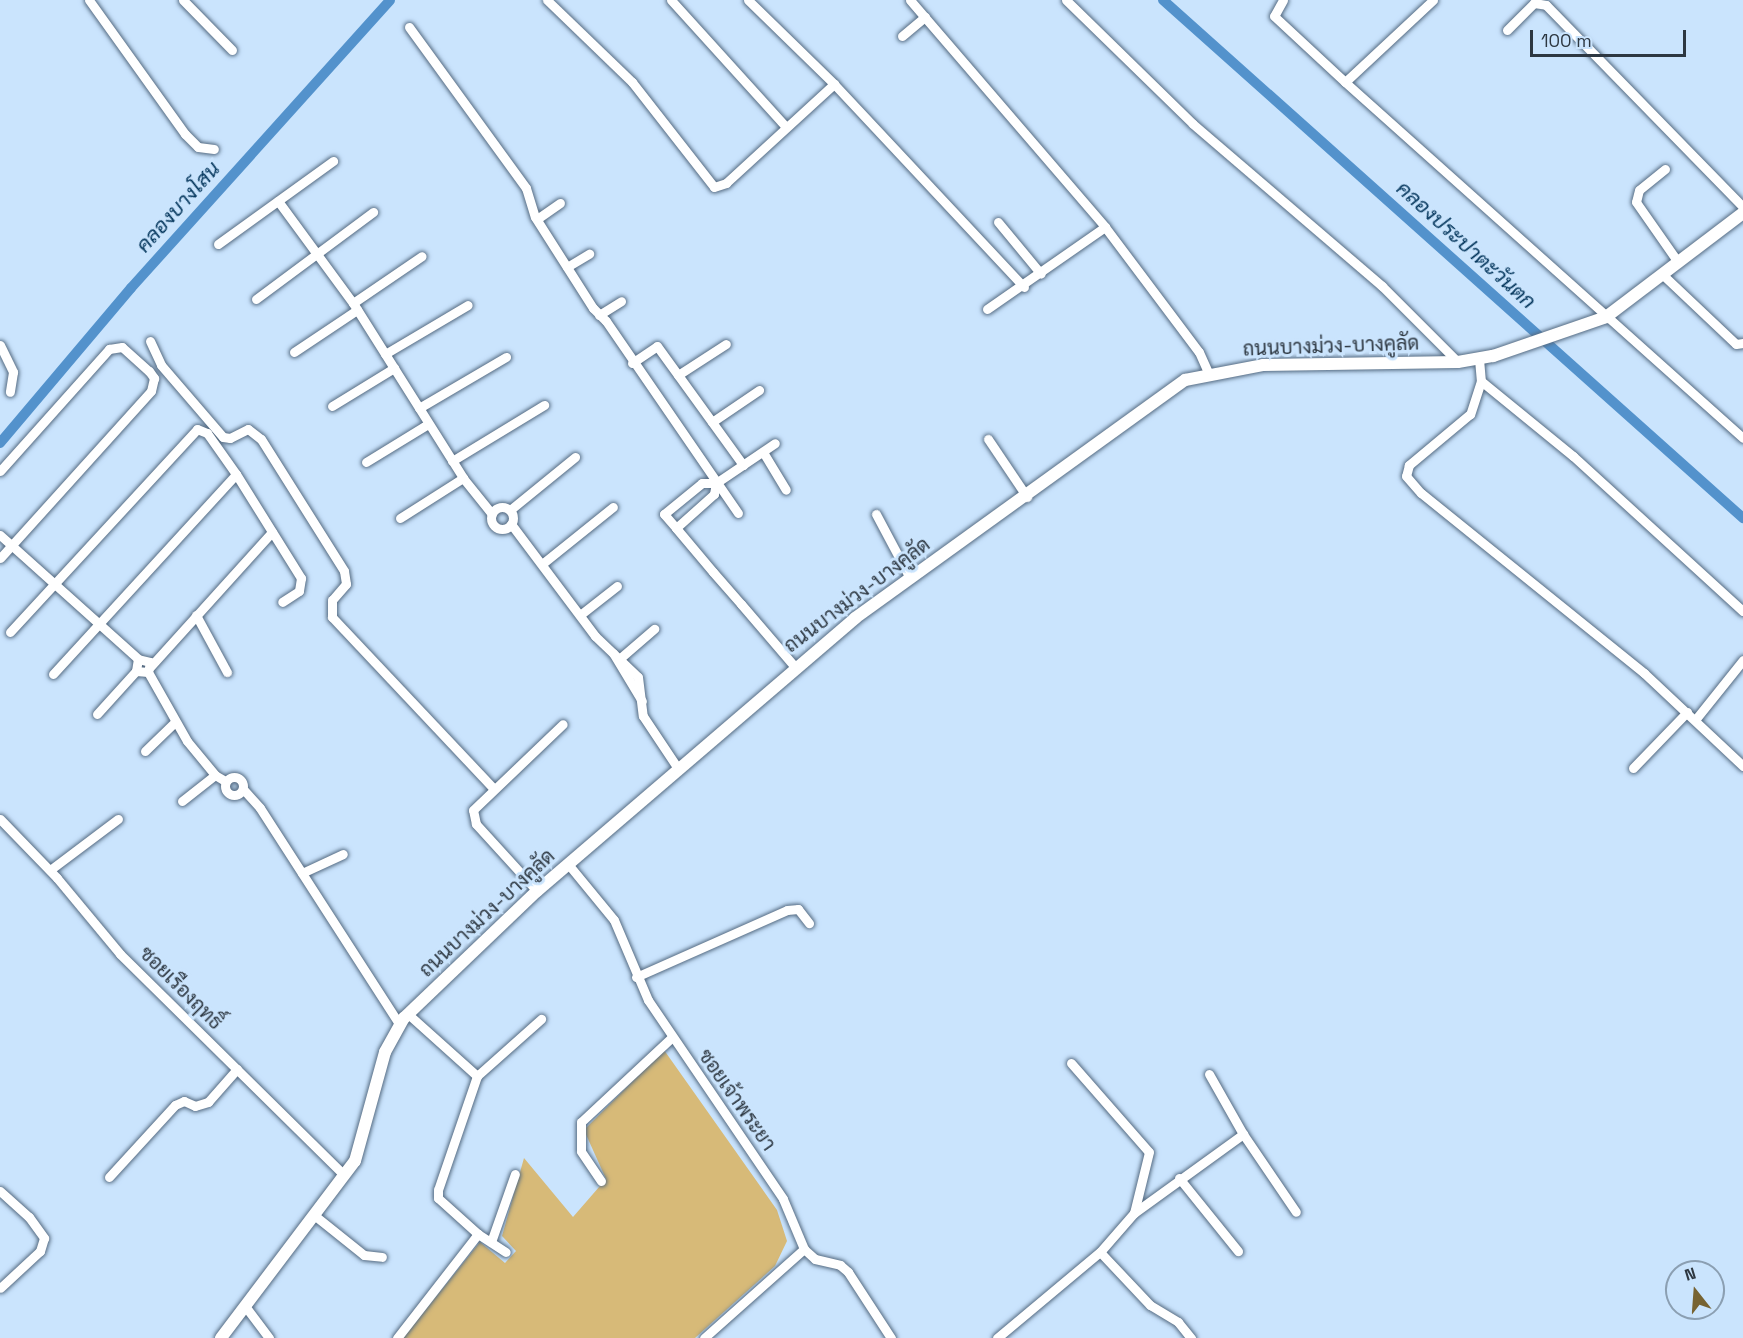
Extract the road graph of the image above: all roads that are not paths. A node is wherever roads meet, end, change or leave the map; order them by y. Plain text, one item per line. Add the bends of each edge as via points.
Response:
1 (89, 0) edge
2 (183, 0) edge
3 (547, 0) edge
4 (671, 0) edge
5 (748, 0) edge
6 (910, 0) edge
7 (1065, 0) edge
8 (1283, 0) edge
9 (1433, 0) edge
10 (925, 17) junction
11 (409, 27) dead end
12 (1507, 30) dead end
13 (902, 36) dead end
14 (232, 50) dead end
15 (1345, 82) junction
16 (834, 84) junction
17 (786, 127) junction
18 (214, 149) dead end
19 (333, 161) dead end
20 (1665, 169) dead end
21 (278, 201) junction
22 (560, 203) dead end
23 (373, 212) dead end
24 (1743, 213) edge
25 (537, 219) junction
26 (998, 222) dead end
27 (1105, 226) junction
28 (218, 244) dead end
29 (316, 254) junction
30 (589, 254) dead end
31 (422, 256) dead end
32 (1678, 262) junction
33 (567, 267) junction
34 (1041, 274) junction
35 (1663, 275) junction
36 (1024, 287) junction
37 (256, 299) dead end
38 (621, 302) dead end
39 (468, 305) dead end
40 (355, 306) junction
41 (987, 309) dead end
42 (599, 315) junction
43 (1602, 318) junction
44 (150, 341) dead end
45 (1743, 343) edge
46 (726, 344) dead end
47 (0, 345) edge
48 (294, 352) dead end
49 (385, 354) junction
50 (506, 357) dead end
51 (1479, 360) junction
52 (1458, 362) junction
53 (632, 363) junction
54 (394, 368) junction
55 (1209, 374) junction
56 (678, 375) junction
57 (1481, 381) junction
58 (759, 390) dead end
59 (10, 392) dead end
60 (544, 405) dead end
61 (332, 406) dead end
62 (419, 408) junction
63 (712, 422) junction
64 (428, 424) junction
65 (1743, 438) edge
66 (988, 439) dead end
67 (775, 443) dead end
68 (763, 452) junction
69 (575, 457) dead end
70 (452, 461) junction
71 (366, 462) dead end
72 (743, 465) junction
73 (0, 471) edge
74 (236, 474) junction
75 (463, 478) junction
76 (716, 483) junction
77 (786, 490) dead end
78 (1027, 497) junction
79 (612, 507) dead end
80 (510, 510) junction
81 (738, 513) dead end
82 (492, 514) junction
83 (876, 514) dead end
84 (400, 518) dead end
85 (511, 524) junction
86 (676, 528) junction
87 (272, 532) junction
88 (0, 535) edge
89 (11, 546) junction
90 (0, 558) edge
91 (542, 564) junction
92 (910, 578) junction
93 (54, 586) junction
94 (617, 586) dead end
95 (282, 602) dead end
96 (1743, 611) edge
97 (196, 615) junction
98 (580, 615) junction
99 (99, 624) junction
100 (654, 629) dead end
101 (10, 632) dead end
102 (617, 657) junction
103 (138, 659) junction
104 (1743, 660) edge
105 (795, 667) junction
106 (149, 669) junction
107 (136, 671) junction
108 (226, 672) dead end
109 (53, 674) dead end
110 (1687, 712) junction
111 (97, 714) dead end
112 (1695, 720) junction
113 (175, 722) junction
114 (563, 724) dead end
115 (145, 751) dead end
116 (1743, 766) edge
117 (677, 767) junction
118 (1633, 768) dead end
119 (215, 776) junction
120 (493, 789) junction
121 (182, 801) dead end
122 (0, 819) edge
123 (118, 819) dead end
124 (343, 854) dead end
125 (568, 864) junction
126 (50, 870) junction
127 (302, 873) junction
128 (537, 891) junction
129 (809, 923) dead end
130 (636, 977) junction
131 (408, 1014) junction
132 (541, 1019) dead end
133 (400, 1025) junction
134 (671, 1038) junction
135 (1071, 1063) dead end
136 (237, 1069) junction
137 (1209, 1074) dead end
138 (477, 1076) junction
139 (1243, 1134) junction
140 (514, 1174) dead end
141 (344, 1175) junction
142 (109, 1177) dead end
143 (1179, 1178) junction
144 (601, 1181) dead end
145 (0, 1191) edge
146 (1296, 1212) dead end
147 (1134, 1213) junction
148 (314, 1215) junction
149 (478, 1234) junction
150 (491, 1242) junction
151 (804, 1250) junction
152 (1238, 1251) dead end
153 (506, 1252) dead end
154 (1100, 1252) junction
155 (382, 1257) dead end
156 (0, 1288) edge
157 (245, 1306) junction
158 (221, 1338) edge
159 (268, 1338) edge
160 (397, 1338) edge
161 (704, 1338) edge
162 (891, 1338) edge
163 (997, 1338) edge
164 (1191, 1338) edge

1 - 18 street via 185,134 198,147
2 - 14 street
3 - 17 street via 632,82 714,187 726,183
4 - 17 street
5 - 16 street
6 - 10 street
7 - 52 street via 1193,124 1382,286
8 - 15 street via 1274,15
9 - 15 street
10 - 13 street
10 - 27 street
11 - 25 street via 526,188
12 - 24 street via 1534,3 1546,5
15 - 43 street via 1484,203
16 - 17 street
16 - 36 street
19 - 21 street
20 - 32 street via 1639,190 1636,202
21 - 28 street
21 - 29 street
22 - 25 street
23 - 29 street
24 - 32 street, ถนนบางม่วง-บางคูลัด
25 - 33 street
26 - 34 street
27 - 34 street
27 - 55 street via 1199,352
29 - 37 street
29 - 40 street
30 - 33 street
31 - 40 street
32 - 35 street, ถนนบางม่วง-บางคูลัด
33 - 42 street
34 - 36 street
35 - 43 street, ถนนบางม่วง-บางคูลัด
35 - 45 street via 1736,344
36 - 41 street
38 - 42 street
39 - 49 street
40 - 48 street
40 - 49 street
42 - 53 street
43 - 51 street, ถนนบางม่วง-บางคูลัด
43 - 65 street
44 - 120 street via 161,364 223,437 230,438 248,429 261,439 344,571 346,584 332,600 332,617
46 - 56 street
47 - 59 street via 14,372
49 - 54 street
50 - 62 street
51 - 52 street, ถนนบางม่วง-บางคูลัด
51 - 57 street
52 - 55 street, ถนนบางม่วง-บางคูลัด via 1263,365
53 - 56 street via 657,346
53 - 76 street
54 - 61 street
54 - 62 street
55 - 78 street, ถนนบางม่วง-บางคูลัด via 1173,387
56 - 63 street
57 - 96 street via 1573,456
57 - 110 street via 1470,414 1409,465 1406,476 1421,493
58 - 63 street
60 - 70 street
62 - 64 street
63 - 72 street
64 - 70 street
64 - 71 street
66 - 78 street
67 - 68 street
68 - 72 street
68 - 77 street
69 - 80 street
70 - 75 street
72 - 76 street
73 - 89 street via 109,349 122,347 154,378 151,392
74 - 87 street
74 - 93 street via 207,433 193,431
74 - 99 street
75 - 82 street
75 - 84 street
76 - 81 street
76 - 86 street via 714,494
76 - 86 street via 702,483 664,514
78 - 92 street, ถนนบางม่วง-บางคูลัด
79 - 91 street
80 - 82 street via 500,507
80 - 85 street
82 - 85 street via 497,527
83 - 92 street
85 - 91 street
86 - 105 street
87 - 95 street via 302,582 299,591
87 - 97 street
88 - 89 street
89 - 90 street
89 - 93 street
91 - 98 street
92 - 105 street, ถนนบางม่วง-บางคูลัด
93 - 99 street
93 - 101 street
94 - 98 street
97 - 106 street
97 - 108 street
98 - 102 street
99 - 103 street
99 - 109 street
100 - 102 street
102 - 117 street via 638,677 647,725
103 - 106 street via 147,659
103 - 107 street
104 - 112 street
105 - 117 street, ถนนบางม่วง-บางคูลัด
106 - 107 street
106 - 113 street
107 - 111 street
110 - 112 street
110 - 118 street
112 - 116 street
113 - 115 street
113 - 119 street
114 - 120 street
117 - 125 street, ถนนบางม่วง-บางคูลัด
119 - 121 street
119 - 127 street via 225,781 225,790 232,795 243,789 256,802
120 - 128 street via 477,803 473,818
122 - 126 street, ซอยเรืองฤทธิ์
123 - 126 street
124 - 127 street
125 - 128 street, ถนนบางม่วง-บางคูลัด
125 - 130 street, ซอยเจ้าพระยา via 614,920
126 - 136 street, ซอยเรืองฤทธิ์ via 111,944
127 - 133 street
128 - 131 street, ถนนบางม่วง-บางคูลัด
129 - 130 street via 798,909 787,910
130 - 134 street, ซอยเจ้าพระยา
131 - 133 street, ถนนบางม่วง-บางคูลัด
131 - 138 street
132 - 138 street
133 - 141 street, ถนนบางม่วง-บางคูลัด via 385,1052 355,1161
134 - 144 street via 581,1122 581,1151
134 - 151 street, ซอยเจ้าพระยา via 783,1199
135 - 147 street via 1149,1152
136 - 141 street, ซอยเรืองฤทธิ์
136 - 142 street via 208,1102 175,1105
137 - 139 street
138 - 149 street via 438,1198
139 - 143 street
139 - 146 street
140 - 150 street
141 - 148 street, ถนนบางม่วง-บางคูลัด
143 - 147 street
143 - 152 street
145 - 156 street via 29,1217 44,1238 40,1251
147 - 154 street
148 - 155 street via 364,1255
148 - 157 street, ถนนบางม่วง-บางคูลัด
149 - 150 street
149 - 160 street
150 - 153 street
151 - 161 street
151 - 162 street via 815,1259 840,1265 848,1272
154 - 163 street
154 - 164 street via 1150,1305 1178,1322
157 - 158 street, ถนนบางม่วง-บางคูลัด
157 - 159 street

